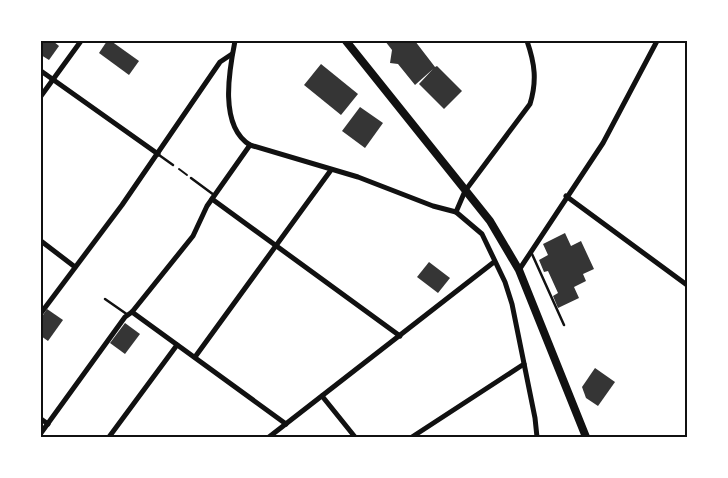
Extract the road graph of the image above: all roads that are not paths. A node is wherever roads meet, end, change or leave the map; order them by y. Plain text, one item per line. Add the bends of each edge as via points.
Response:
1 (81, 41) edge
2 (235, 41) edge
3 (346, 41) edge
4 (527, 41) edge
5 (658, 41) edge
6 (232, 54) junction
7 (41, 71) edge
8 (53, 79) junction
9 (41, 96) edge
10 (250, 145) junction
11 (158, 154) junction
12 (173, 165) road end
13 (331, 170) junction
14 (192, 178) road end
15 (465, 191) junction
16 (566, 196) junction
17 (213, 197) junction
18 (456, 212) junction
19 (41, 241) edge
20 (276, 246) junction
21 (530, 252) junction
22 (494, 262) junction
23 (75, 267) junction
24 (519, 270) junction
25 (687, 285) edge
26 (105, 299) dead end
27 (41, 313) edge
28 (130, 313) junction
29 (564, 325) dead end
30 (400, 336) junction
31 (178, 345) junction
32 (195, 357) junction
33 (524, 364) junction
34 (322, 396) junction
35 (41, 419) edge
36 (48, 424) junction
37 (286, 424) junction
38 (41, 433) edge
39 (109, 437) edge
40 (269, 437) edge
41 (355, 437) edge
42 (412, 437) edge
43 (537, 437) edge
44 (586, 437) edge

1 - 8 street
2 - 6 street
3 - 15 main road
4 - 15 street via 535,68 535,88 530,104
5 - 16 street via 603,143
6 - 10 street via 231,112 236,130
6 - 11 street via 220,62
7 - 8 street
8 - 9 street
8 - 11 street
10 - 13 street
10 - 17 street
11 - 12 lane
11 - 23 street
13 - 18 street
13 - 20 street
14 - 17 lane
15 - 18 street
15 - 24 main road via 490,222
16 - 21 street
16 - 25 street
17 - 20 street
17 - 28 street via 193,236
18 - 22 street via 482,234
19 - 23 street
20 - 30 street
20 - 32 street
21 - 24 street
21 - 29 lane
22 - 30 street
22 - 33 street via 512,304
23 - 27 street
24 - 44 main road
26 - 28 lane
28 - 31 street
28 - 36 street
30 - 34 street
31 - 32 street
31 - 39 street
32 - 37 street
33 - 42 street
33 - 43 street
34 - 37 street
34 - 41 street
35 - 36 street
36 - 38 street
37 - 40 street

